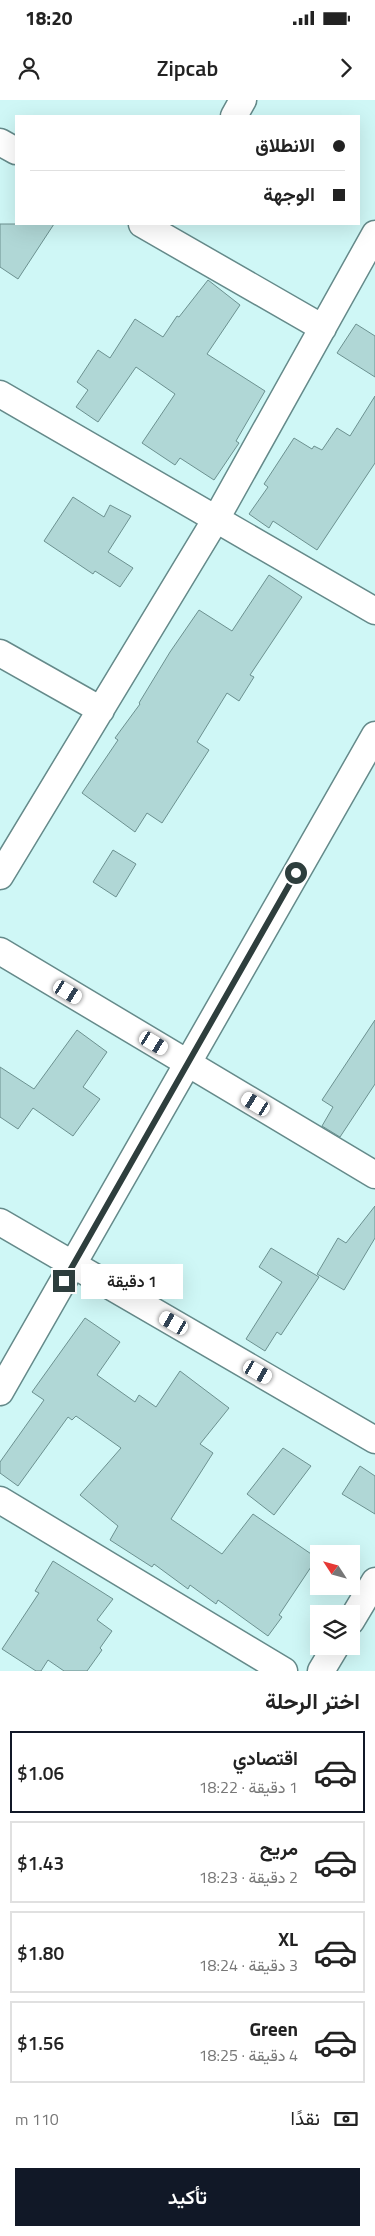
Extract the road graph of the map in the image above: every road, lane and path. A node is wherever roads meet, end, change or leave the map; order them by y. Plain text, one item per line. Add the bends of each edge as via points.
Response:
1 (243, 100) edge
2 (235, 115) edge
3 (0, 142) edge
4 (15, 150) edge
5 (159, 228) edge
6 (375, 234) edge
7 (322, 328) junction
8 (0, 394) edge
9 (216, 518) junction
10 (375, 611) edge
11 (0, 653) edge
12 (100, 710) junction
13 (375, 735) edge
14 (0, 876) edge
15 (0, 952) edge
16 (188, 1063) junction
17 (375, 1175) edge
18 (0, 1222) edge
19 (73, 1265) junction
20 (0, 1392) edge
21 (375, 1440) edge
22 (0, 1500) edge
23 (375, 1581) edge
24 (360, 1606) edge
25 (331, 1655) edge
26 (284, 1671) edge
27 (321, 1671) edge

1 - 2 street
3 - 4 street
5 - 7 street
6 - 7 street
7 - 9 street
8 - 9 street
9 - 10 street
9 - 12 street
11 - 12 street
12 - 14 street
13 - 16 street
15 - 16 street
16 - 17 street
16 - 19 street
18 - 19 street
19 - 20 street
19 - 21 street
22 - 26 street
23 - 24 street
25 - 27 street

